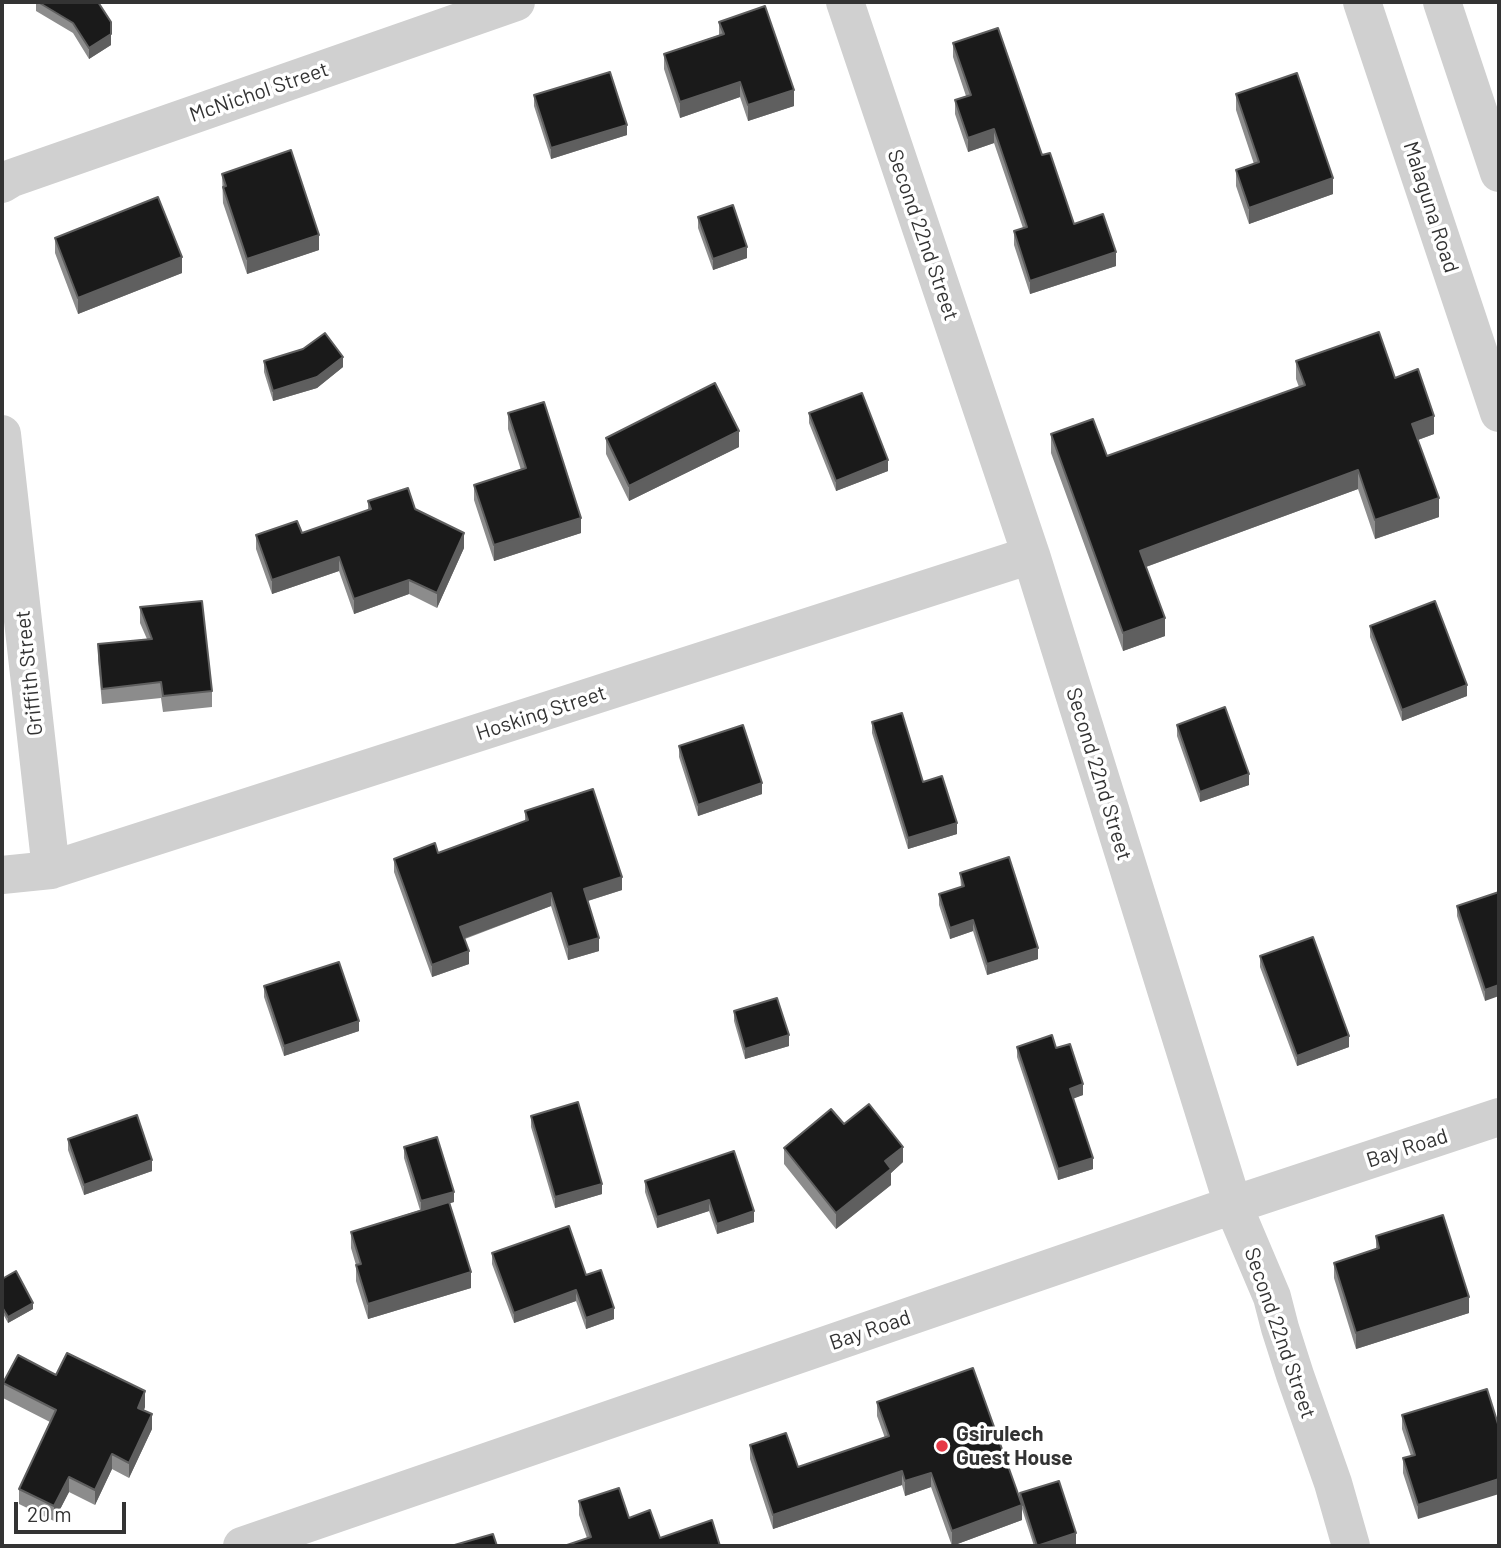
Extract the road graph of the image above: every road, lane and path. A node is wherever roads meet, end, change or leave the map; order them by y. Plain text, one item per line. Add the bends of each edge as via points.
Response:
1 (516, 2) edge
2 (845, 2) edge
3 (1362, 2) edge
4 (1442, 2) edge
5 (1499, 173) edge
6 (2, 184) edge
7 (1499, 413) edge
8 (2, 434) edge
9 (1031, 555) junction
10 (51, 870) junction
11 (2, 875) edge
12 (1499, 1117) edge
13 (1233, 1205) junction
14 (242, 1546) edge
15 (1352, 1546) edge

1 - 6 street, McNichol Street
2 - 9 street, Second 22nd Street
3 - 7 street, Malaguna Road
4 - 5 street
8 - 10 street, Griffith Street
9 - 10 street, Hosking Street
9 - 13 street, Second 22nd Street
10 - 11 street, Hosking Street
12 - 13 street, Bay Road
13 - 14 street, Bay Road
13 - 15 street, Second 22nd Street via 1272,1297

